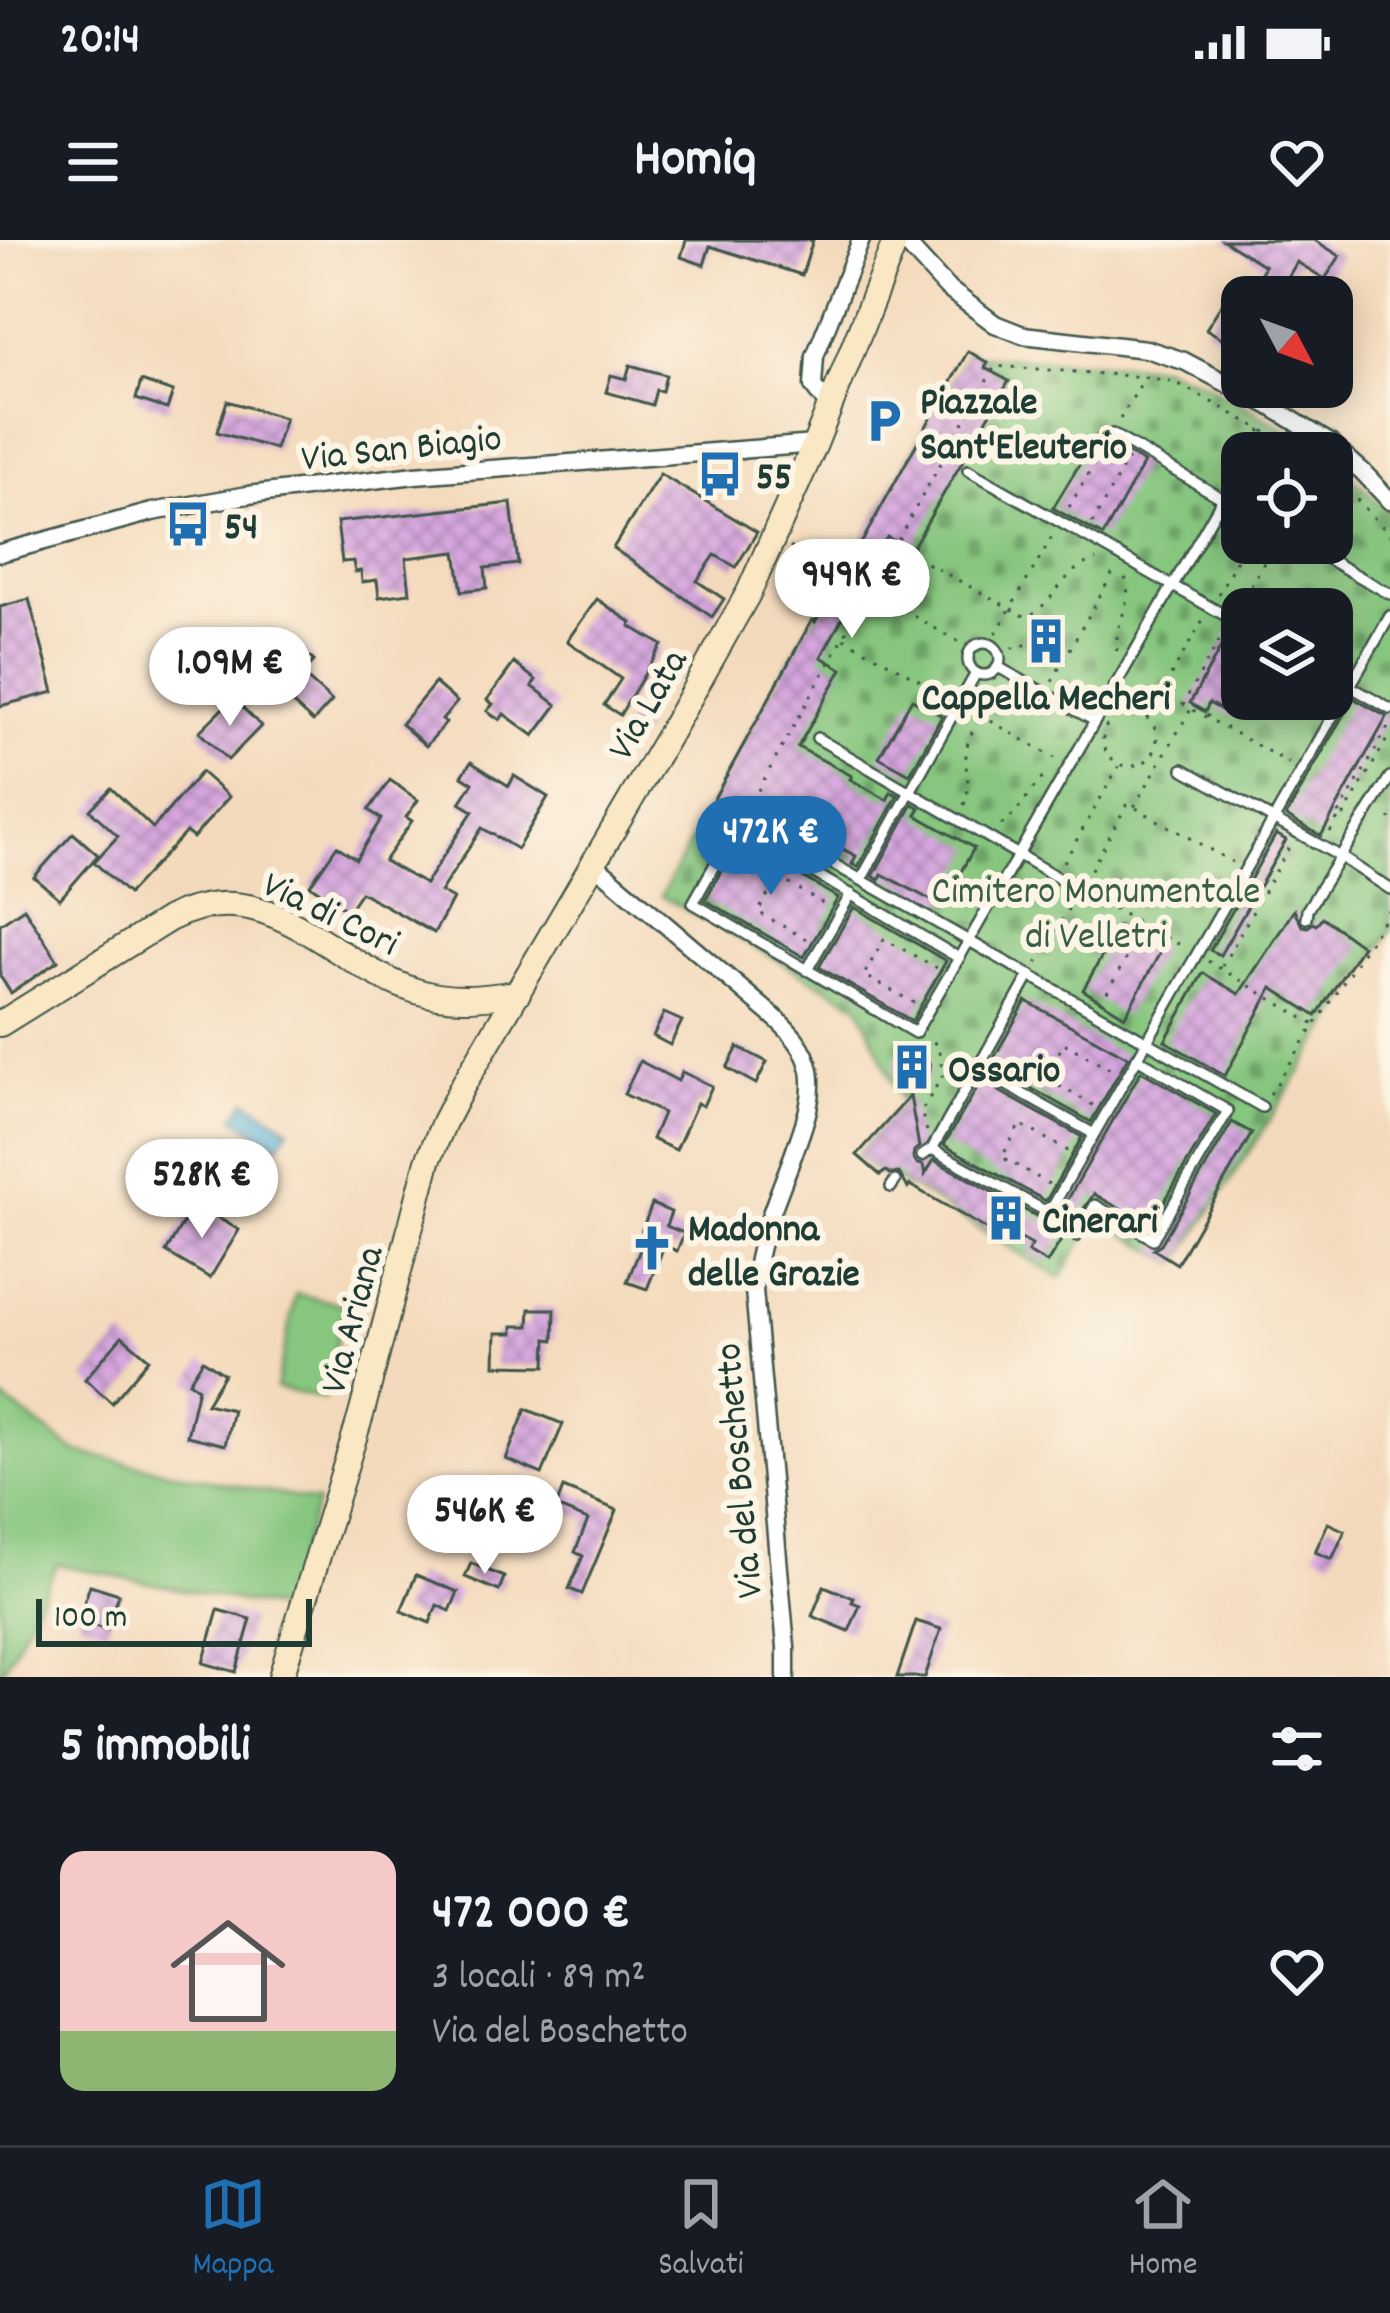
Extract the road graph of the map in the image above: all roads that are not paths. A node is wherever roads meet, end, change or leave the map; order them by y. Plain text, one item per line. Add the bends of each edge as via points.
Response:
1 (861, 240) edge
2 (900, 240) edge
3 (830, 407) junction
4 (1311, 431) joint
5 (1112, 434) dead end
6 (814, 444) junction
7 (968, 470) dead end
8 (1221, 498) edge
9 (1221, 501) edge
10 (1390, 501) edge
11 (0, 553) edge
12 (1337, 564) edge
13 (1172, 586) junction
14 (1390, 594) edge
15 (1221, 613) edge
16 (1390, 616) edge
17 (998, 667) junction
18 (976, 673) junction
19 (1353, 681) edge
20 (1353, 688) edge
21 (1390, 709) edge
22 (1331, 720) edge
23 (1095, 721) junction
24 (817, 738) dead end
25 (1179, 767) road end
26 (1390, 778) edge
27 (909, 793) junction
28 (745, 814) road end
29 (1274, 820) junction
30 (1018, 854) junction
31 (1340, 857) junction
32 (593, 863) junction
33 (862, 878) junction
34 (1390, 889) edge
35 (1079, 890) road end
36 (850, 894) junction
37 (1306, 918) dead end
38 (969, 940) junction
39 (959, 958) junction
40 (807, 970) junction
41 (1030, 975) junction
42 (518, 993) junction
43 (0, 1024) edge
44 (1147, 1041) junction
45 (1137, 1058) junction
46 (978, 1069) junction
47 (1262, 1106) road end
48 (1094, 1134) junction
49 (1048, 1213) junction
50 (789, 1676) edge
51 (281, 1677) edge

1 - 3 street via 814,363 813,386
2 - 3 main road, Via Lata
2 - 4 street via 1001,328 1178,358
3 - 6 main road, Via Lata
4 - 10 street
5 - 8 lane
6 - 11 street, Via San Biagio via 268,492 152,512
6 - 32 main road, Via Lata via 732,624
7 - 13 lane
9 - 13 lane
12 - 14 lane
13 - 15 lane
13 - 23 lane
16 - 19 lane
17 - 18 lane
17 - 18 lane via 998,652 985,643 970,649
17 - 23 lane
18 - 27 lane
20 - 21 lane
22 - 29 lane
23 - 30 lane
24 - 27 lane
25 - 29 lane
26 - 31 lane
27 - 30 lane
27 - 33 lane
28 - 33 lane
29 - 31 lane
29 - 44 lane
30 - 35 lane
30 - 38 lane
31 - 34 lane
31 - 37 lane
32 - 42 main road, Via Lata
32 - 50 street, Via del Boschetto via 782,1024 810,1072 806,1118 754,1290
33 - 38 lane
36 - 39 lane
36 - 40 lane
36 - 40 lane via 736,827 693,903
38 - 39 lane
38 - 41 lane
39 - 40 lane via 915,1033
41 - 44 lane
41 - 46 lane
42 - 43 main road, Via di Cori via 462,999 414,990 277,916 214,903 169,919
42 - 51 main road, Via Ariana via 433,1149
44 - 45 lane
44 - 47 lane
45 - 48 lane
45 - 49 lane via 1228,1111 1154,1239 1095,1205 1077,1236
46 - 48 lane
46 - 49 lane via 927,1152
48 - 49 lane

